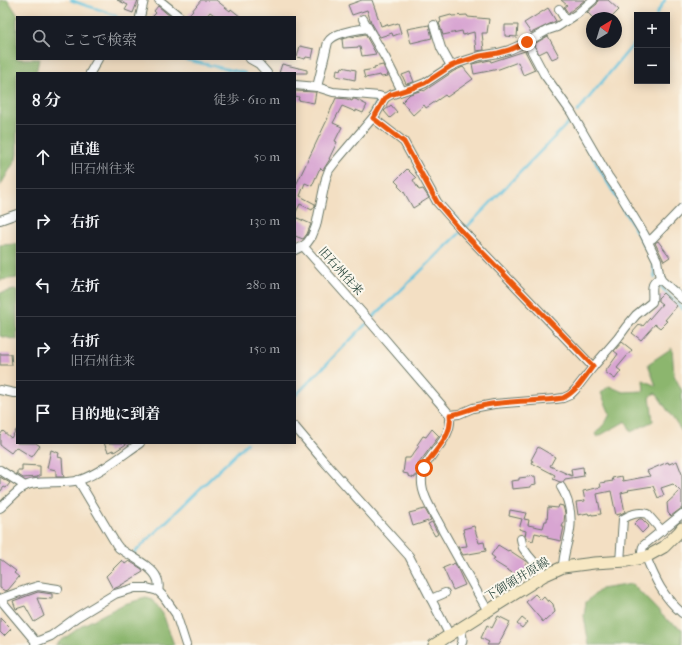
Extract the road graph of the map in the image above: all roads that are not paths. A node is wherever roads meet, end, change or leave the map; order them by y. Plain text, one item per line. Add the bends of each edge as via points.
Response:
1 (144, 0) edge
2 (159, 0) edge
3 (591, 1) edge
4 (559, 9) dead end
5 (140, 16) edge
6 (179, 16) edge
7 (362, 19) dead end
8 (566, 21) junction
9 (434, 25) dead end
10 (368, 28) junction
11 (527, 42) junction
12 (97, 60) edge
13 (252, 60) edge
14 (451, 66) junction
15 (91, 72) edge
16 (266, 72) edge
17 (296, 85) edge
18 (317, 87) junction
19 (402, 91) junction
20 (385, 98) junction
21 (373, 118) junction
22 (682, 208) edge
23 (16, 214) edge
24 (0, 220) edge
25 (648, 241) junction
26 (303, 246) junction
27 (296, 250) edge
28 (658, 280) junction
29 (682, 299) edge
30 (593, 366) junction
31 (0, 390) edge
32 (16, 393) edge
33 (450, 415) junction
34 (296, 428) edge
35 (139, 444) edge
36 (0, 470) edge
37 (78, 480) junction
38 (25, 486) junction
39 (561, 487) dead end
40 (0, 508) edge
41 (682, 514) edge
42 (682, 528) edge
43 (662, 531) junction
44 (521, 539) dead end
45 (645, 557) junction
46 (620, 562) junction
47 (563, 567) junction
48 (543, 576) junction
49 (58, 589) dead end
50 (158, 591) junction
51 (445, 593) dead end
52 (0, 599) edge
53 (431, 599) junction
54 (488, 611) junction
55 (682, 612) edge
56 (460, 629) junction
57 (450, 636) junction
58 (35, 644) edge
59 (186, 645) edge
60 (434, 645) edge
61 (461, 645) edge

1 - 5 street
2 - 6 street
3 - 8 street
4 - 8 street
7 - 10 street
8 - 11 street
9 - 14 street
10 - 18 street via 330,39
10 - 19 street
11 - 14 street via 509,50
11 - 25 street via 544,74 571,112
12 - 15 street
13 - 16 street
14 - 19 street via 425,83
17 - 18 street
18 - 20 street via 333,92
19 - 20 street
20 - 21 street, 旧石州往来
21 - 26 street, 旧石州往来 via 329,170 316,226 312,236
21 - 30 street via 404,142 437,202 458,227
22 - 25 street
23 - 24 street
25 - 28 street via 657,260
26 - 27 street
26 - 33 street, 旧石州往来
28 - 29 street
28 - 30 street via 652,285 652,302 636,315
30 - 33 street via 575,390 563,398 494,404
31 - 32 street
33 - 54 street via 448,435 424,468 423,485 426,498
34 - 53 street via 409,556
35 - 37 street via 104,468
36 - 38 street
37 - 38 street
37 - 50 street via 119,548 150,569 157,578
38 - 40 street
39 - 47 street via 566,495 570,518
41 - 43 street
42 - 45 main road, 下御領井原線 via 664,547
43 - 45 street via 642,547
43 - 46 street via 644,512 624,518
44 - 48 street via 523,548
45 - 46 main road, 下御領井原線
45 - 55 street via 663,592
46 - 47 main road, 下御領井原線
47 - 48 main road, 下御領井原線
48 - 54 main road, 下御領井原線
49 - 52 street via 38,586
50 - 58 street via 135,588 115,594
50 - 59 street via 176,614
51 - 53 street
52 - 58 street
53 - 57 street
54 - 56 main road, 下御領井原線
56 - 57 main road, 下御領井原線
56 - 61 street via 463,642
57 - 60 main road, 下御領井原線

